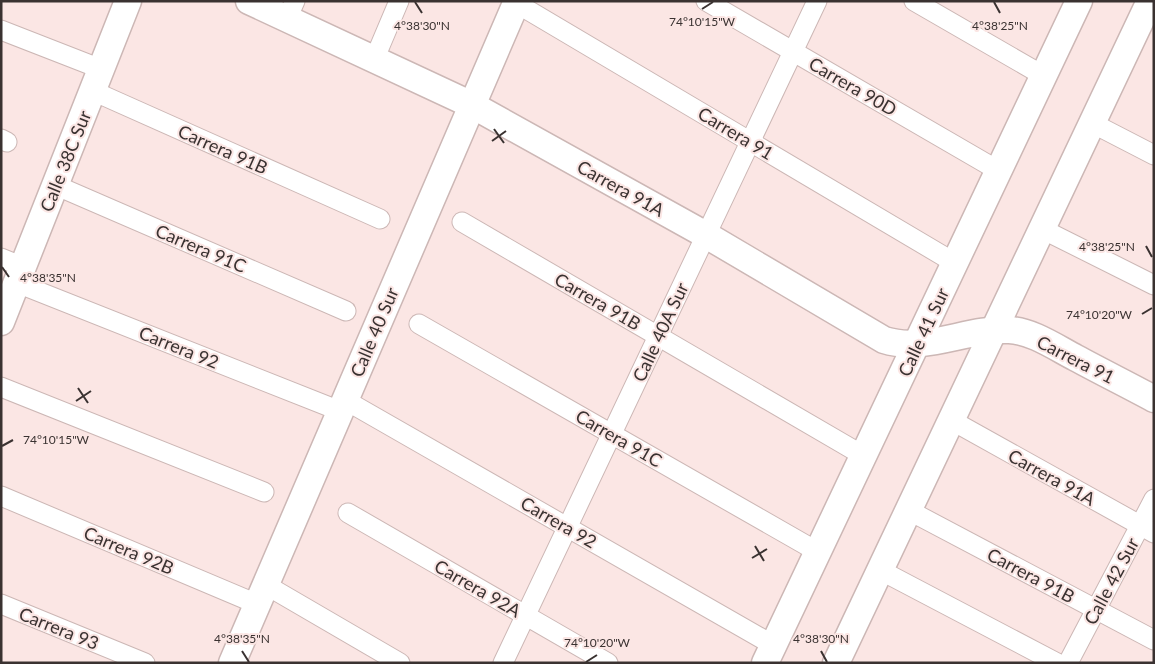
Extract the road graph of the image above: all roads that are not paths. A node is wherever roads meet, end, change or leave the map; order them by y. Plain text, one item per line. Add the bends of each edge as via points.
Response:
1 (128, 1) edge
2 (249, 1) edge
3 (399, 1) edge
4 (706, 1) edge
5 (817, 1) edge
6 (914, 1) edge
7 (1079, 1) edge
8 (1150, 1) edge
9 (516, 2) edge
10 (291, 10) edge
11 (1, 30) edge
12 (793, 52) junction
13 (374, 60) junction
14 (1044, 76) junction
15 (97, 80) junction
16 (472, 106) junction
17 (1092, 123) junction
18 (751, 142) junction
19 (1154, 155) edge
20 (999, 171) junction
21 (56, 185) junction
22 (380, 219) dead end
23 (462, 222) dead end
24 (1042, 230) junction
25 (706, 235) junction
26 (956, 263) junction
27 (14, 269) edge
28 (1154, 285) edge
29 (346, 311) dead end
30 (1, 322) edge
31 (420, 324) dead end
32 (994, 330) junction
33 (658, 336) junction
34 (917, 344) junction
35 (1, 387) edge
36 (1154, 399) edge
37 (343, 406) junction
38 (951, 420) junction
39 (612, 434) junction
40 (864, 456) junction
41 (264, 492) dead end
42 (1, 496) edge
43 (1154, 499) edge
44 (908, 510) junction
45 (348, 513) dead end
46 (568, 527) junction
47 (1147, 530) edge
48 (818, 552) junction
49 (880, 570) junction
50 (262, 595) junction
51 (1, 604) edge
52 (1096, 609) junction
53 (526, 615) junction
54 (1154, 640) edge
55 (769, 654) edge
56 (837, 662) edge
57 (145, 663) edge
58 (232, 663) edge
59 (400, 663) edge
60 (503, 663) edge
61 (608, 663) edge
62 (1057, 663) edge
63 (1068, 663) edge

1 - 15 street, Calle 38C Sur
2 - 10 street, Carrera 91A
3 - 13 street
4 - 12 street, Carrera 90D
5 - 12 street, Calle 40A Sur
6 - 14 street
7 - 14 street, Calle 41 Sur
8 - 17 street
9 - 16 street, Calle 40 Sur
9 - 18 street, Carrera 91
10 - 13 street, Carrera 91A
11 - 15 street, Carrera 91B
12 - 18 street, Calle 40A Sur
12 - 20 street, Carrera 90D
13 - 16 street, Carrera 91A
14 - 20 street, Calle 41 Sur
15 - 21 street, Calle 38C Sur
15 - 22 street, Carrera 91B
16 - 25 street, Carrera 91A
16 - 37 street, Calle 40 Sur
17 - 19 street
17 - 24 street
18 - 25 street, Calle 40A Sur
18 - 26 street, Carrera 91
20 - 26 street, Calle 41 Sur
21 - 27 street, Calle 38C Sur
21 - 29 street, Carrera 91C
23 - 33 street, Carrera 91B
24 - 28 street
24 - 32 street
25 - 33 street, Calle 40A Sur
25 - 34 street, Carrera 91A via 884,340 896,344
26 - 34 street, Calle 41 Sur
27 - 30 street, Calle 38C Sur
27 - 37 street, Carrera 92
31 - 39 street, Carrera 91C
32 - 34 street, Carrera 91A
32 - 36 street, Carrera 91 via 1017,331 1032,336
32 - 38 street
33 - 39 street, Calle 40A Sur
33 - 40 street, Carrera 91B
34 - 40 street, Calle 41 Sur
35 - 41 street
37 - 46 street, Carrera 92
37 - 50 street, Calle 40 Sur
38 - 44 street
38 - 47 street, Carrera 91A
39 - 46 street, Calle 40A Sur
39 - 48 street, Carrera 91C
40 - 48 street, Calle 41 Sur
42 - 50 street, Carrera 92B
43 - 47 street, Calle 42 Sur
44 - 49 street
44 - 52 street, Carrera 91B
45 - 53 street, Carrera 92A
46 - 53 street, Calle 40A Sur
46 - 55 street, Carrera 92
47 - 52 street, Calle 42 Sur
48 - 55 street, Calle 41 Sur
49 - 56 street
49 - 62 street
50 - 58 street, Calle 40 Sur
50 - 59 street, Carrera 92B
51 - 57 street, Carrera 93
52 - 54 street, Carrera 91B
52 - 63 street, Calle 42 Sur
53 - 60 street, Calle 40A Sur
53 - 61 street, Carrera 92A

